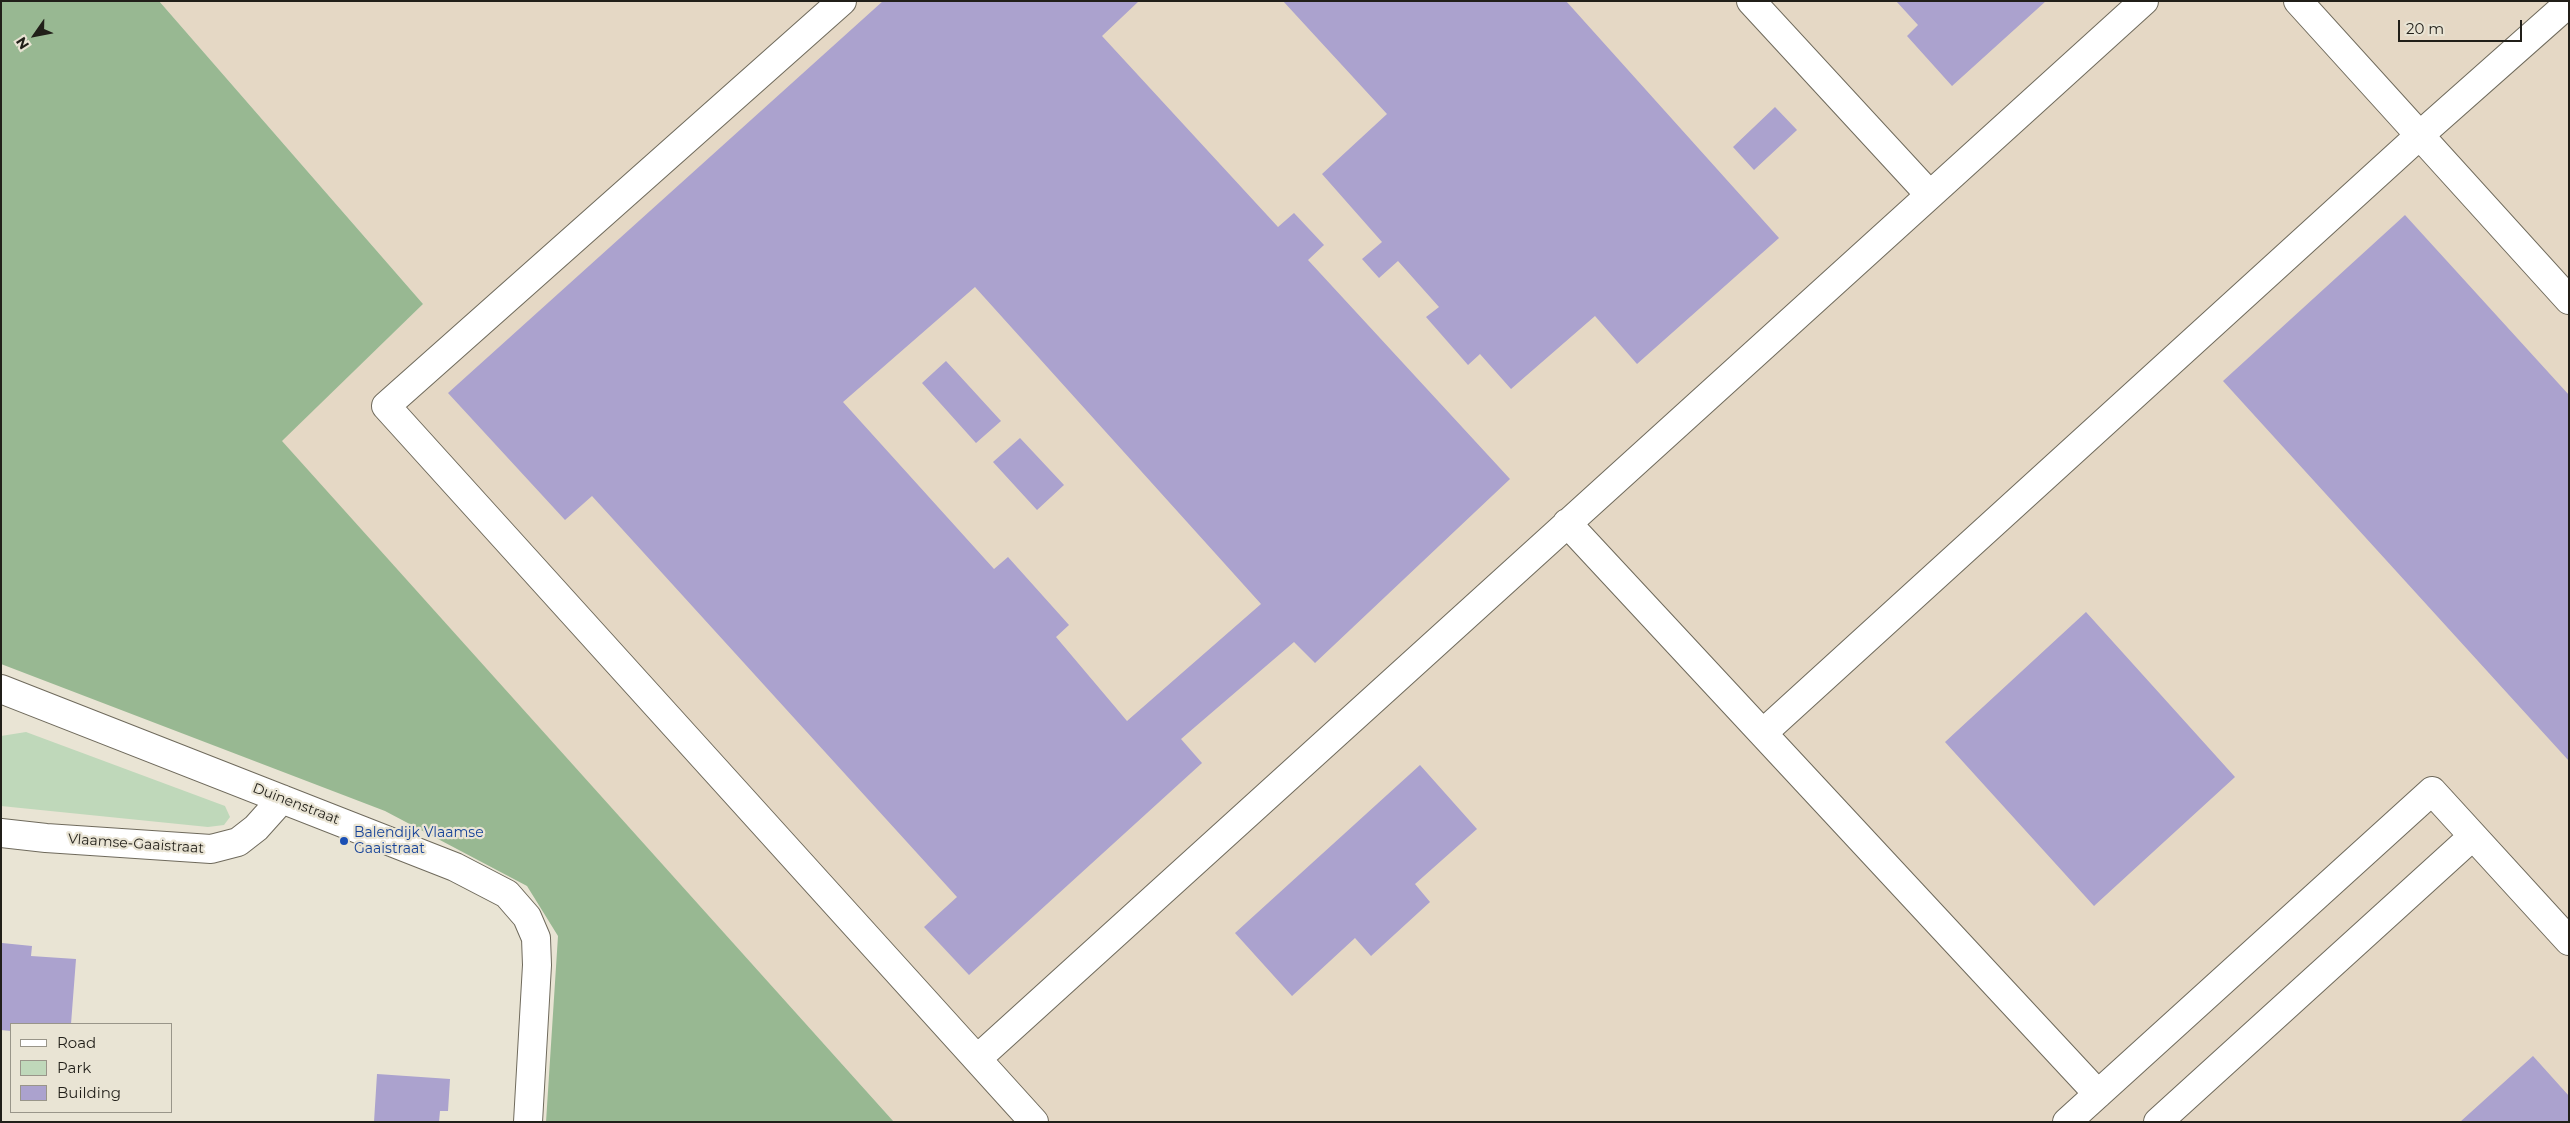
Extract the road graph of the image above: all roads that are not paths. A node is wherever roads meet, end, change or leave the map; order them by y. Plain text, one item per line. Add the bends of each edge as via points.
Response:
1 (842, 1) edge
2 (1751, 1) edge
3 (2144, 1) edge
4 (2298, 1) edge
5 (2569, 3) edge
6 (2420, 135) junction
7 (1929, 194) junction
8 (2569, 300) edge
9 (1567, 523) junction
10 (1, 689) edge
11 (1763, 733) junction
12 (282, 799) junction
13 (1, 833) edge
14 (2474, 836) junction
15 (2569, 941) edge
16 (977, 1060) junction
17 (2098, 1094) junction
18 (528, 1122) edge
19 (1034, 1122) edge
20 (2067, 1122) edge
21 (2158, 1122) edge

1 - 16 street via 386,406
2 - 7 street
3 - 7 street
4 - 6 street
5 - 6 street
6 - 8 street
6 - 11 street
7 - 9 street
9 - 11 street
9 - 16 street
10 - 12 street, Duinenstraat
11 - 17 street
12 - 13 street, Vlaamse-Gaaistraat via 256,828 238,842 210,849
12 - 18 street, Duinenstraat via 455,867 507,894 527,917 536,938 537,965
14 - 15 street
14 - 17 street via 2432,791
14 - 21 street
16 - 19 street
17 - 20 street

